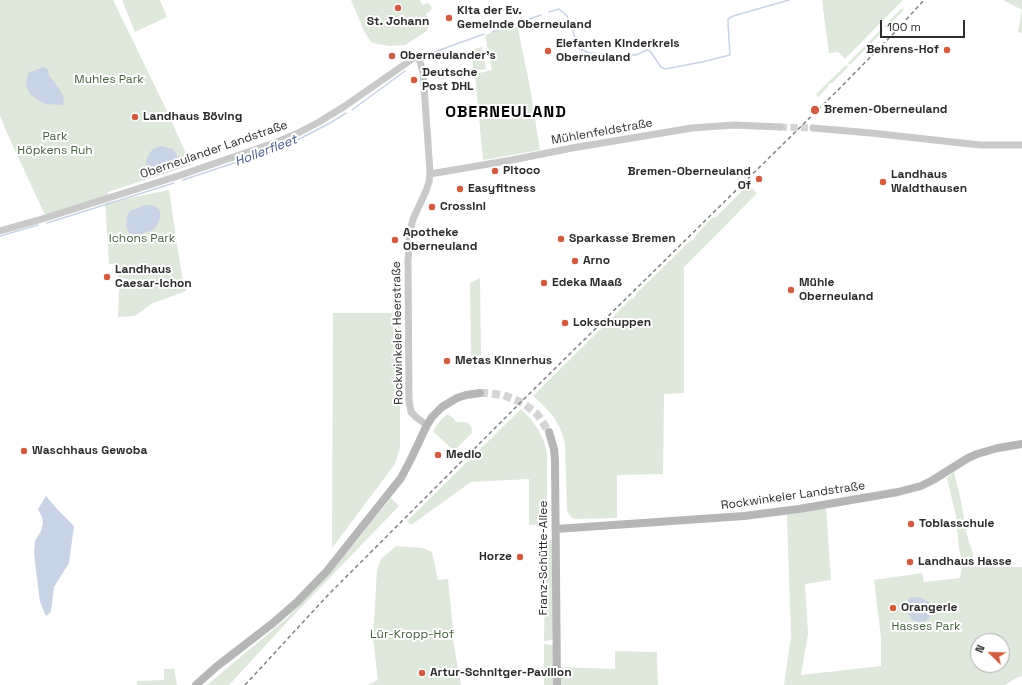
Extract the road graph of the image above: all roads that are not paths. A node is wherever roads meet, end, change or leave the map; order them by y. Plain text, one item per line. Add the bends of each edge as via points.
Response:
1 (418, 55) joint
2 (780, 127) tunnel mouth
3 (813, 128) tunnel mouth
4 (1022, 145) edge
5 (430, 174) junction
6 (0, 231) edge
7 (480, 393) tunnel mouth
8 (427, 425) junction
9 (549, 432) tunnel mouth
10 (1022, 444) edge
11 (556, 529) junction
12 (196, 685) edge
13 (557, 685) edge

1 - 5 street, Rockwinkeler Heerstraße via 423,72
1 - 6 street, Oberneulander Landstraße via 345,106 296,134 178,176
2 - 5 street, Mühlenfeldstraße via 734,125 692,128
3 - 4 street via 980,145
5 - 8 street, Rockwinkeler Heerstraße via 426,191 413,219 408,261 409,401 412,412
7 - 8 main road via 449,402
8 - 12 main road via 401,478 327,571 297,602
9 - 11 main road, Franz-Schütte-Allee via 555,457
10 - 11 main road, Rockwinkeler Landstraße via 977,454 921,486 898,492 744,516
11 - 13 main road, Franz-Schütte-Allee

